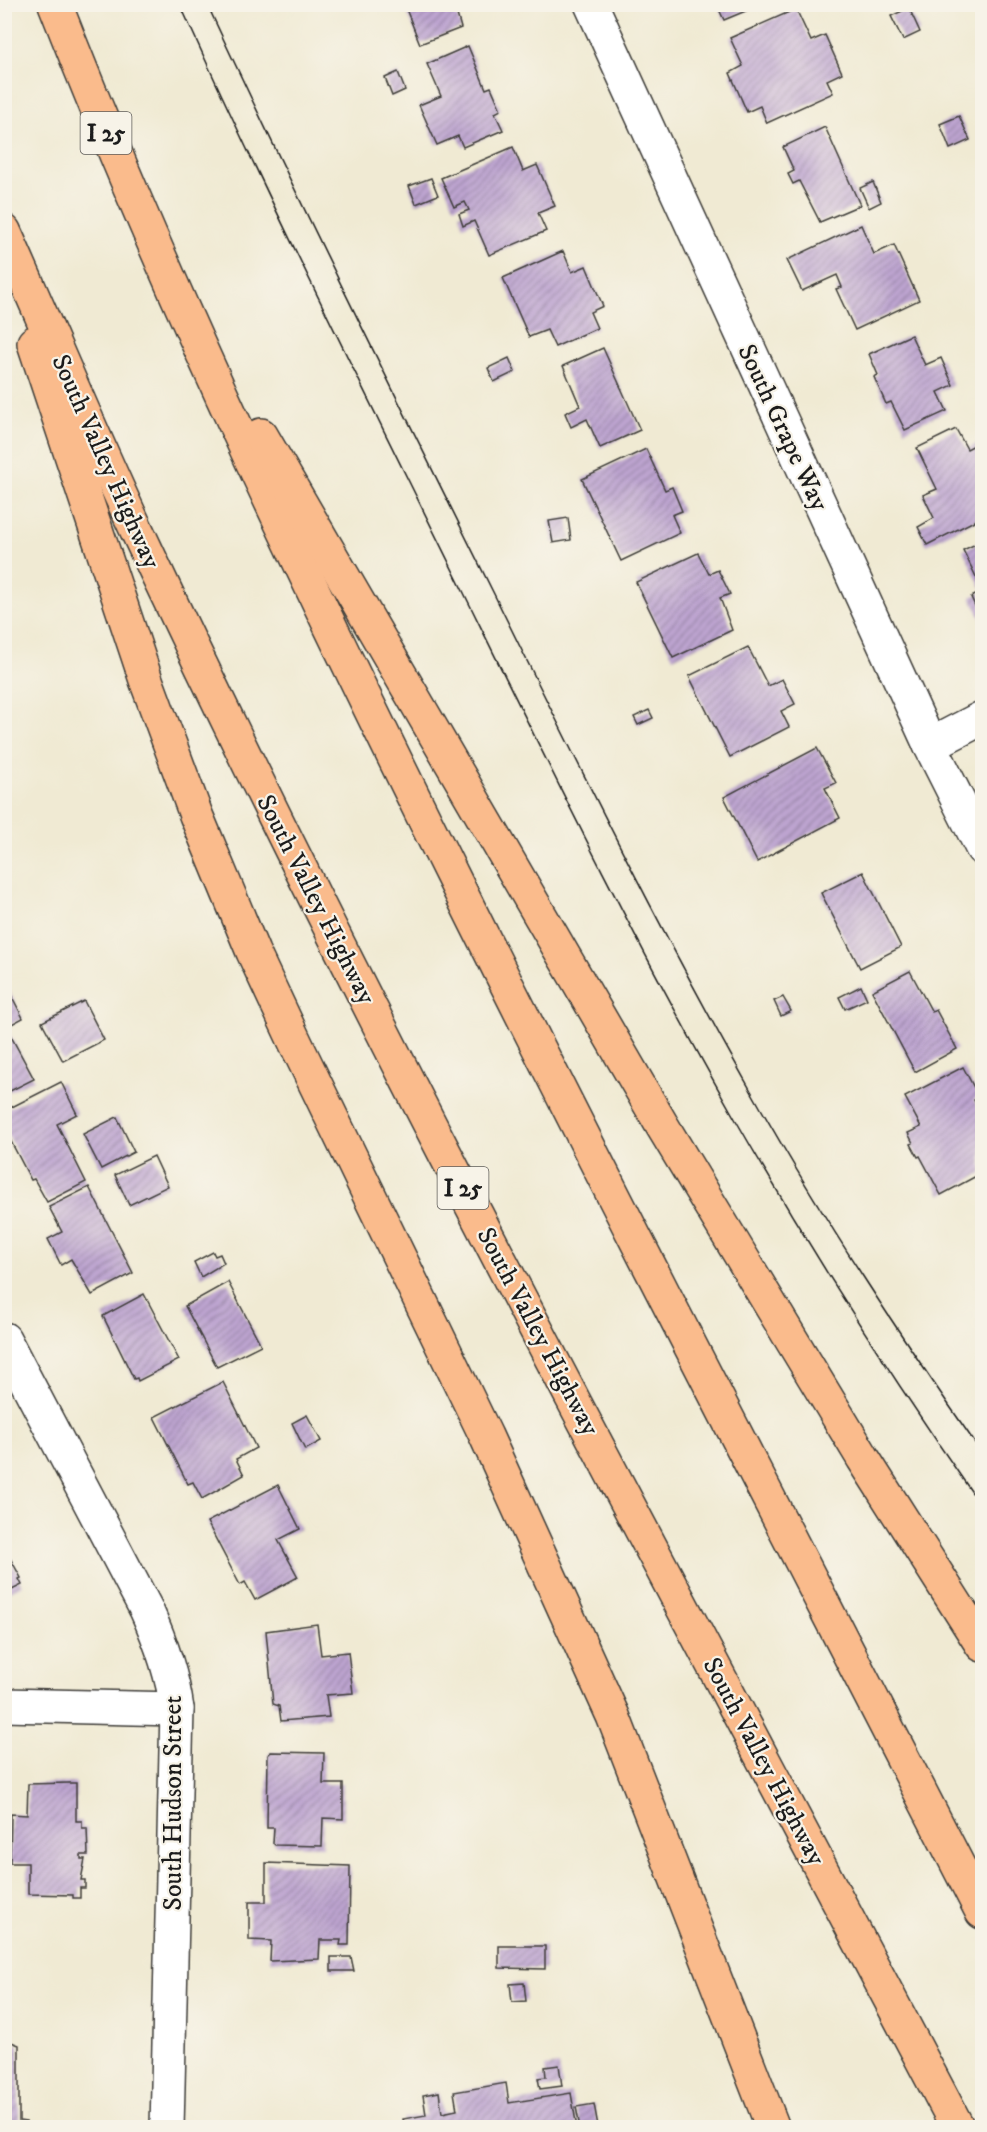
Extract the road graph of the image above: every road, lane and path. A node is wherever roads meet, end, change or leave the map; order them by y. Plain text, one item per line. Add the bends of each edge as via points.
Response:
1 (55, 4) edge
2 (591, 4) edge
3 (4, 231) edge
4 (4, 256) edge
5 (159, 260) junction
6 (982, 718) edge
7 (930, 745) junction
8 (982, 848) edge
9 (4, 1339) edge
10 (982, 1645) edge
11 (4, 1705) edge
12 (177, 1709) junction
13 (982, 1912) edge
14 (772, 2126) edge
15 (167, 2127) edge
16 (958, 2127) edge

1 - 5 highway, I 25
2 - 7 street, South Grape Way
3 - 16 highway, South Valley Highway / I 25 via 137,530 264,795 432,1129
4 - 14 highway via 146,680 196,815 277,1003 486,1436 613,1716
5 - 10 highway via 663,1127 863,1458
5 - 13 highway, I 25 via 333,636 544,1061
6 - 7 street
7 - 8 street, South Grape Way
9 - 12 street, South Hudson Street via 162,1643
11 - 12 street
12 - 15 street, South Hudson Street

